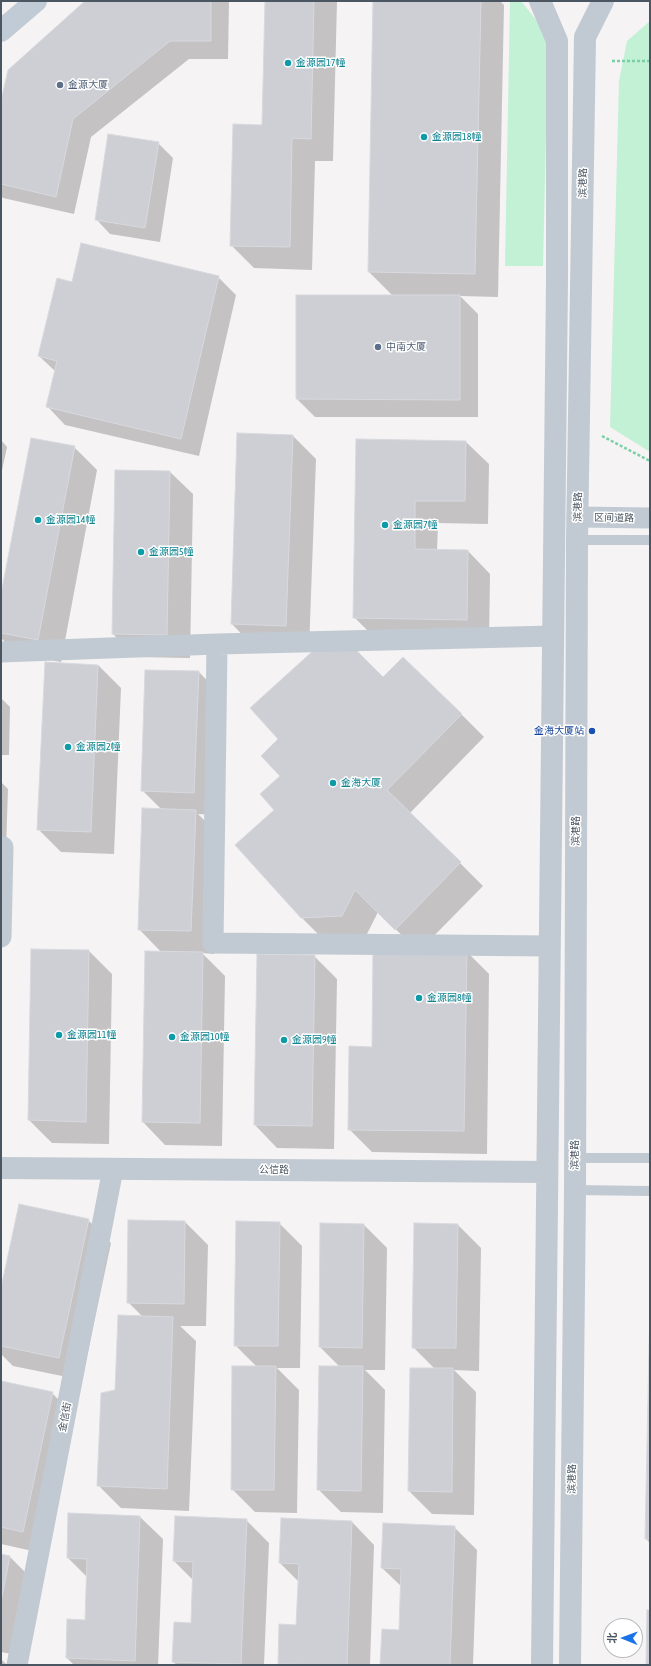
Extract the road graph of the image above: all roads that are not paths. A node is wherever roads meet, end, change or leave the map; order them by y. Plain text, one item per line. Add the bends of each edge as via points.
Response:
1 (36, 1) edge
2 (540, 1) edge
3 (603, 1) edge
4 (1, 31) edge
5 (578, 517) junction
6 (650, 518) edge
7 (577, 540) junction
8 (650, 540) edge
9 (553, 636) junction
10 (217, 644) junction
11 (1, 652) edge
12 (3, 847) dead end
13 (1, 937) edge
14 (550, 946) junction
15 (575, 1158) junction
16 (650, 1158) edge
17 (1, 1168) edge
18 (113, 1169) junction
19 (547, 1172) junction
20 (575, 1190) junction
21 (650, 1191) edge
22 (17, 1665) edge
23 (542, 1665) edge
24 (570, 1665) edge

1 - 4 main road
2 - 9 street via 557,41
3 - 5 street, 滨港路 via 585,37
5 - 6 street, 区间道路
5 - 7 street, 滨港路
7 - 8 lane
7 - 15 street, 滨港路
9 - 10 street
9 - 14 street
10 - 11 street
10 - 14 street via 213,943
12 - 13 street
14 - 19 street
15 - 16 lane
15 - 20 street, 滨港路
17 - 18 street, 公信路
18 - 19 street, 公信路
18 - 22 street, 金信街
19 - 23 street
20 - 21 lane
20 - 24 street, 滨港路

